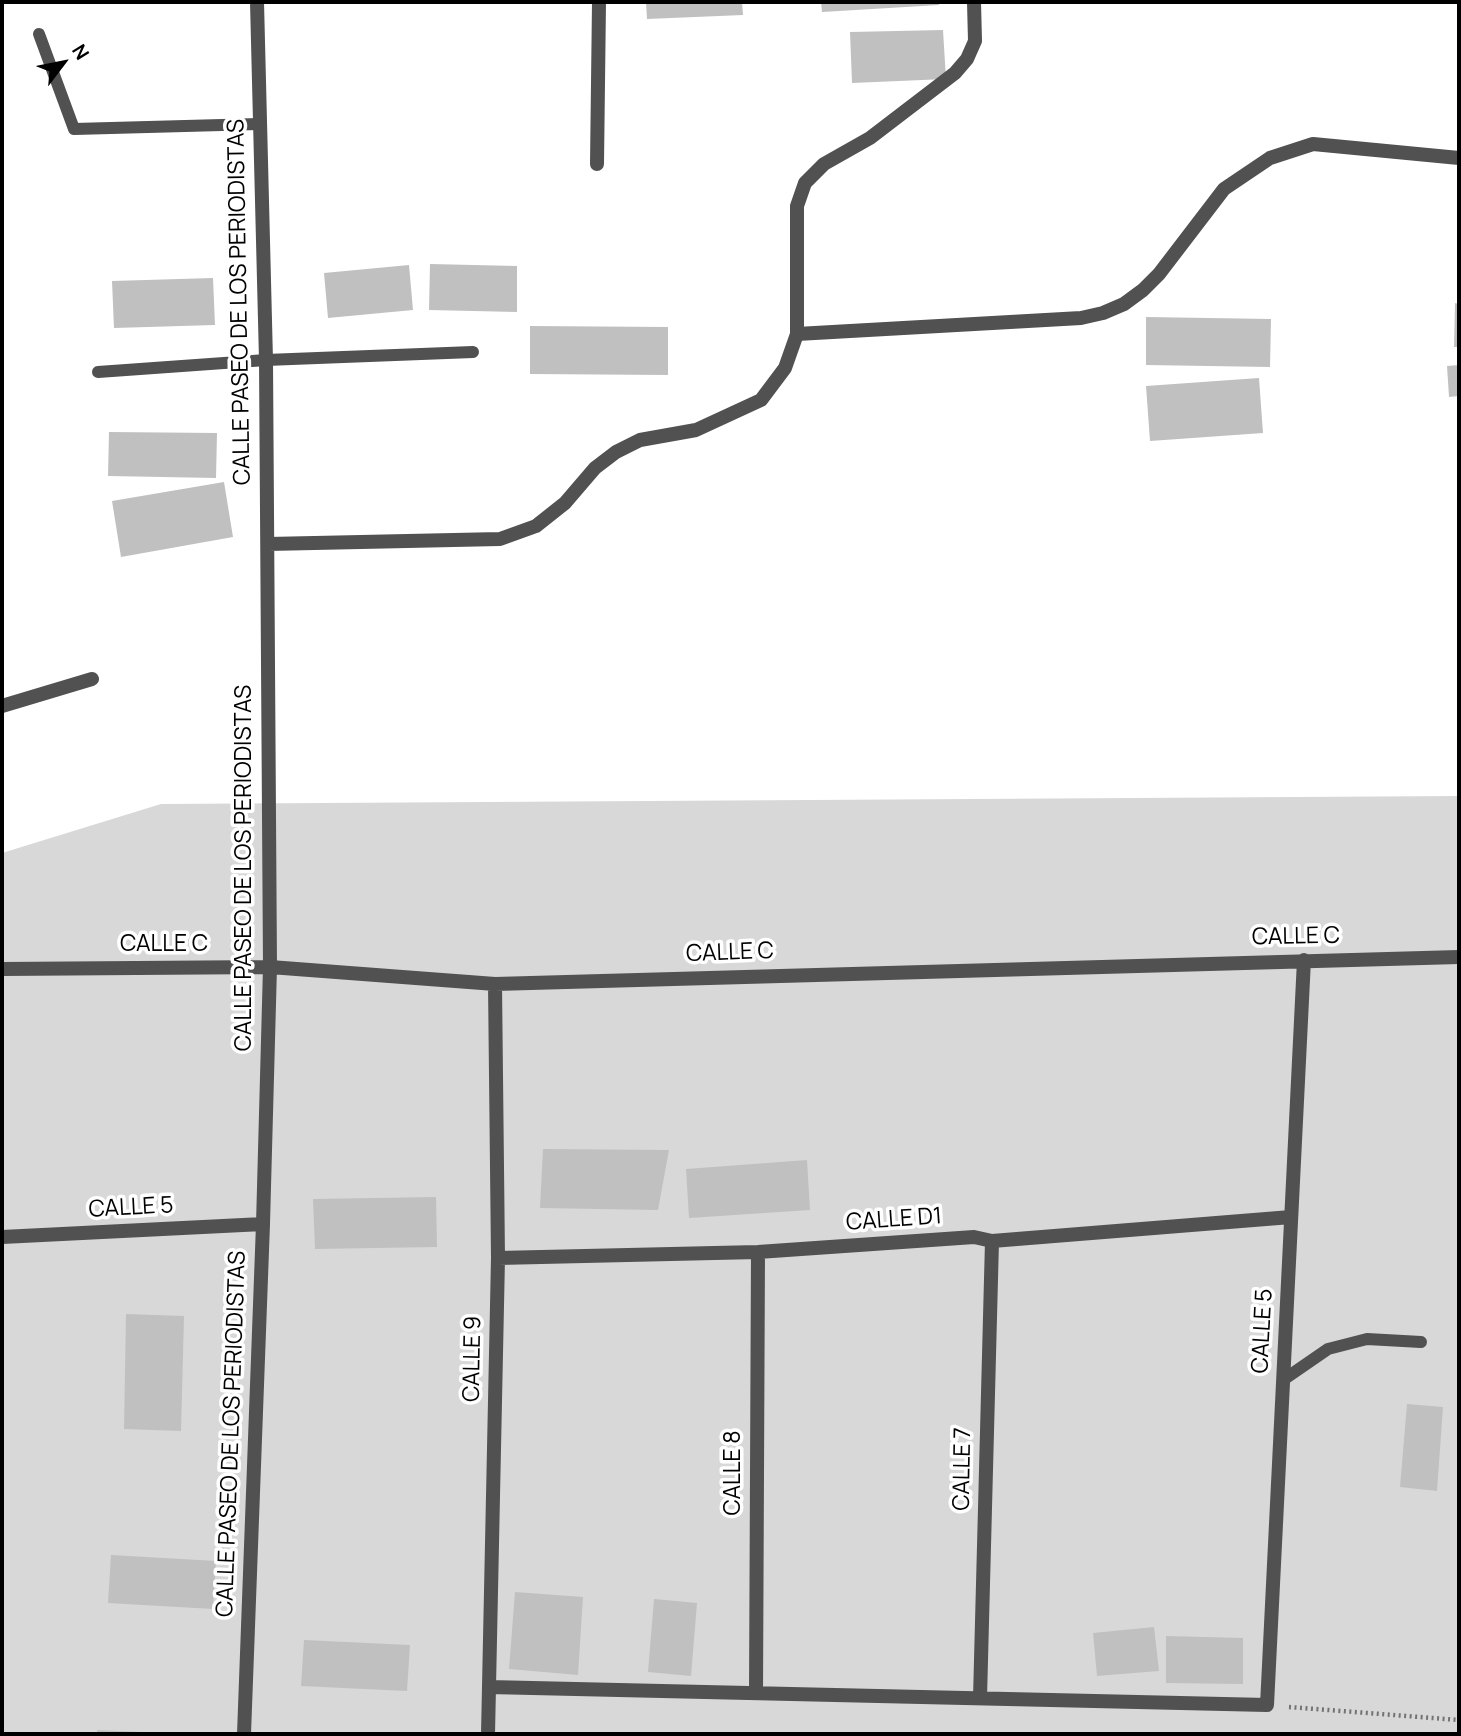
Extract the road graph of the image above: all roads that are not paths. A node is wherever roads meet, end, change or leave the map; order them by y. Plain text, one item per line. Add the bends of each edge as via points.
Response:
1 (257, 2) edge
2 (599, 2) edge
3 (974, 2) edge
4 (39, 34) dead end
5 (259, 124) junction
6 (1459, 158) edge
7 (597, 164) dead end
8 (797, 334) junction
9 (473, 352) dead end
10 (266, 360) junction
11 (98, 372) dead end
12 (268, 544) junction
13 (92, 679) dead end
14 (2, 706) edge
15 (1459, 957) edge
16 (1304, 960) junction
17 (270, 967) junction
18 (2, 969) edge
19 (495, 984) junction
20 (1291, 1217) junction
21 (263, 1224) junction
22 (2, 1237) edge
23 (992, 1241) junction
24 (758, 1252) junction
25 (498, 1258) junction
26 (1421, 1342) dead end
27 (1283, 1380) junction
28 (489, 1688) junction
29 (756, 1693) junction
30 (980, 1698) junction
31 (244, 1734) edge
32 (488, 1734) edge

1 - 5 street, CALLE PASEO DE LOS PERIODISTAS
2 - 7 street
3 - 8 street via 975,41 968,59 870,138 824,164 805,183 797,206
4 - 5 lane via 74,129
5 - 10 street, CALLE PASEO DE LOS PERIODISTAS
6 - 8 street via 1313,144 1270,158 1224,189 1143,290 1103,313
8 - 12 street via 785,368 761,400 696,430 640,440 616,452 595,468 565,503 518,534 500,539
9 - 10 lane
10 - 11 lane
10 - 12 street, CALLE PASEO DE LOS PERIODISTAS
12 - 17 street, CALLE PASEO DE LOS PERIODISTAS
13 - 14 street
15 - 16 street, CALLE C
16 - 19 street, CALLE C
16 - 20 street, CALLE 5
17 - 18 street, CALLE C
17 - 19 street, CALLE C
17 - 21 street, CALLE PASEO DE LOS PERIODISTAS
19 - 25 street, CALLE 9
20 - 23 street, CALLE D1
20 - 27 street, CALLE 5
21 - 22 street, CALLE 5
21 - 31 street, CALLE PASEO DE LOS PERIODISTAS
23 - 24 street, CALLE D1 via 974,1237
23 - 30 street, CALLE 7
24 - 25 street, CALLE D1
24 - 29 street, CALLE 8
25 - 28 street, CALLE 9
26 - 27 lane via 1367,1339 1328,1349
27 - 30 street, CALLE 5 via 1267,1705
28 - 29 street
28 - 32 street, CALLE 9
29 - 30 street

